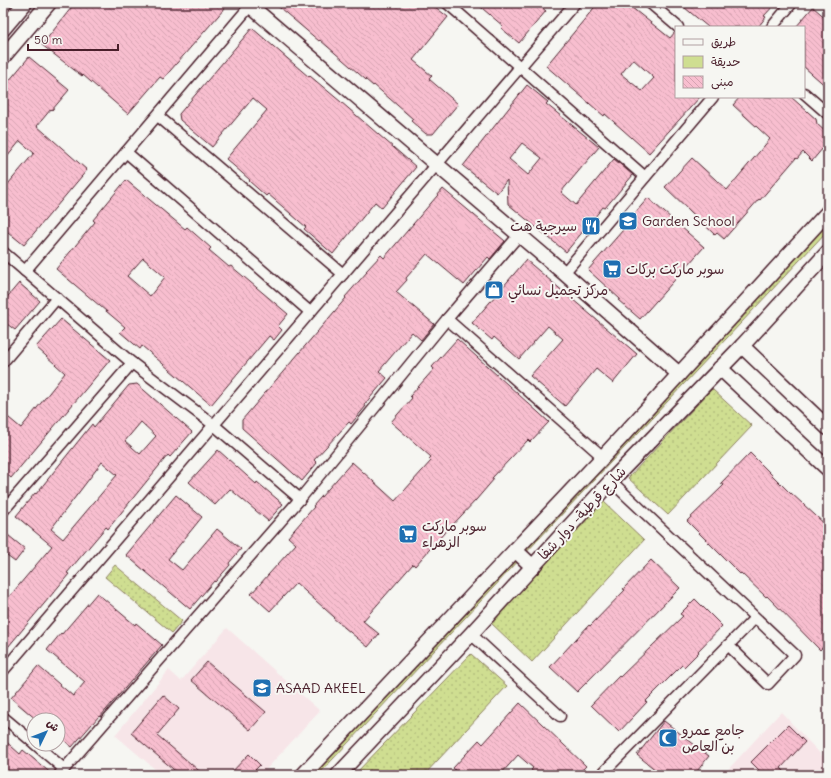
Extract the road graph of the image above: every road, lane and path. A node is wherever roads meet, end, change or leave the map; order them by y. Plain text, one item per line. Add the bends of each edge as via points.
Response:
1 (25, 3) edge
2 (49, 3) edge
3 (447, 3) edge
4 (574, 3) edge
5 (650, 3) edge
6 (792, 3) edge
7 (248, 5) edge
8 (677, 26) edge
9 (773, 26) edge
10 (3, 29) edge
11 (3, 57) edge
12 (520, 67) junction
13 (805, 94) edge
14 (712, 98) edge
15 (828, 114) edge
16 (158, 116) junction
17 (126, 152) junction
18 (436, 164) junction
19 (645, 178) junction
20 (828, 212) edge
21 (519, 235) junction
22 (3, 252) edge
23 (828, 252) edge
24 (25, 271) junction
25 (564, 273) junction
26 (343, 274) junction
27 (57, 298) junction
28 (310, 312) junction
29 (448, 319) junction
30 (742, 346) junction
31 (3, 362) edge
32 (132, 363) junction
33 (720, 368) junction
34 (679, 374) junction
35 (214, 425) junction
36 (828, 428) edge
37 (603, 458) junction
38 (828, 469) edge
39 (611, 481) junction
40 (300, 499) junction
41 (3, 511) edge
42 (515, 550) junction
43 (533, 567) junction
44 (754, 618) junction
45 (471, 634) junction
46 (728, 645) junction
47 (3, 671) edge
48 (560, 716) dead end
49 (3, 717) edge
50 (26, 736) edge
51 (43, 752) edge
52 (62, 772) edge
53 (603, 774) edge
54 (303, 775) edge
55 (338, 775) edge

1 - 10 main road
2 - 11 main road
3 - 12 street
4 - 12 street
5 - 8 street
6 - 9 street
7 - 16 street
7 - 18 main road
12 - 18 street
12 - 19 street
13 - 15 street
14 - 19 street
16 - 17 street
16 - 26 street
17 - 24 street
17 - 28 street
18 - 21 main road
18 - 26 street
19 - 25 street
20 - 34 main road
21 - 25 main road
21 - 29 street
22 - 24 street
23 - 30 main road, شارع قرطبة- دوار شفا
24 - 27 street
25 - 34 main road
26 - 28 street
27 - 31 street
27 - 32 street
28 - 35 street
29 - 37 street
29 - 40 street
30 - 33 main road, شارع قرطبة- دوار شفا
30 - 36 main road
32 - 35 street
32 - 41 street
33 - 38 main road
33 - 39 main road, شارع قرطبة- دوار شفا
34 - 37 main road
35 - 40 street
35 - 47 street
37 - 42 main road
39 - 43 main road, شارع قرطبة- دوار شفا
39 - 44 street
40 - 52 street
42 - 43 main road
42 - 54 main road
43 - 45 main road, شارع قرطبة- دوار شفا
44 - 46 street
44 - 46 street via 795,656 768,684
45 - 48 street
45 - 55 main road, شارع قرطبة- دوار شفا
46 - 53 street
49 - 50 street
51 - 52 street

